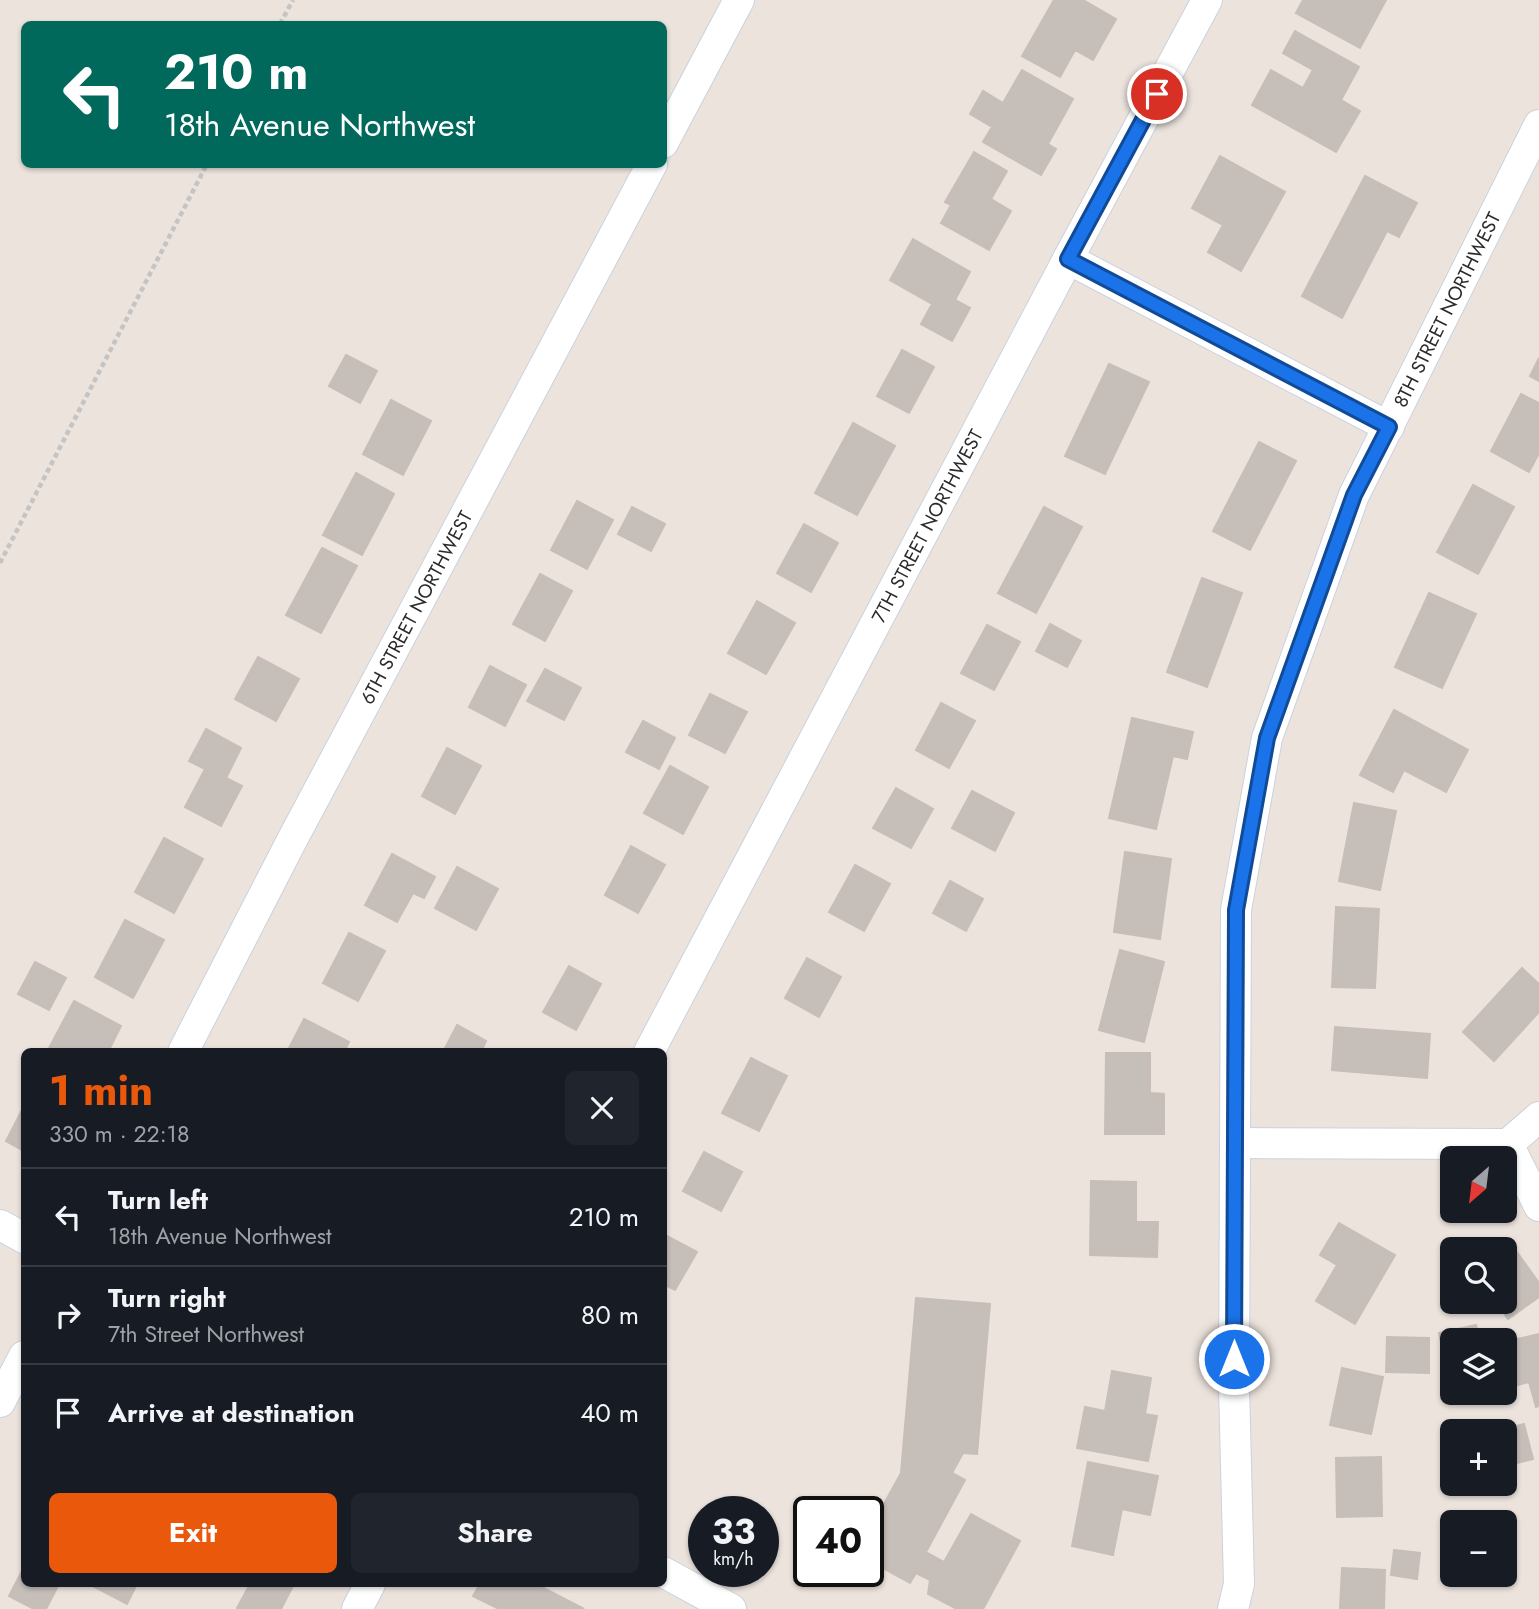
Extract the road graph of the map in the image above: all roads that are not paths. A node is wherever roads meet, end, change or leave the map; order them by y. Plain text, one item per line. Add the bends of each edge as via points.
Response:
1 (739, 0) edge
2 (1207, 0) edge
3 (1539, 125) edge
4 (667, 135) edge
5 (650, 168) edge
6 (1068, 259) junction
7 (1389, 427) junction
8 (185, 1048) edge
9 (651, 1048) edge
10 (1539, 1117) edge
11 (1235, 1143) junction
12 (1508, 1144) junction
13 (1539, 1206) edge
14 (0, 1225) edge
15 (21, 1236) edge
16 (21, 1362) edge
17 (0, 1402) edge
18 (667, 1574) edge
19 (368, 1587) edge
20 (357, 1609) edge
21 (731, 1609) edge
22 (1233, 1609) edge

1 - 4 street
2 - 6 street, 7TH STREET NORTHWEST
3 - 7 street, 8TH STREET NORTHWEST
5 - 8 street, 6TH STREET NORTHWEST
6 - 7 street
6 - 9 street, 7TH STREET NORTHWEST
7 - 11 street, 8TH STREET NORTHWEST via 1354,495 1267,738 1236,910
10 - 12 street
11 - 12 street
11 - 22 street, 8TH STREET NORTHWEST via 1238,1584
12 - 13 street
14 - 15 street
16 - 17 street
18 - 21 street
19 - 20 street

